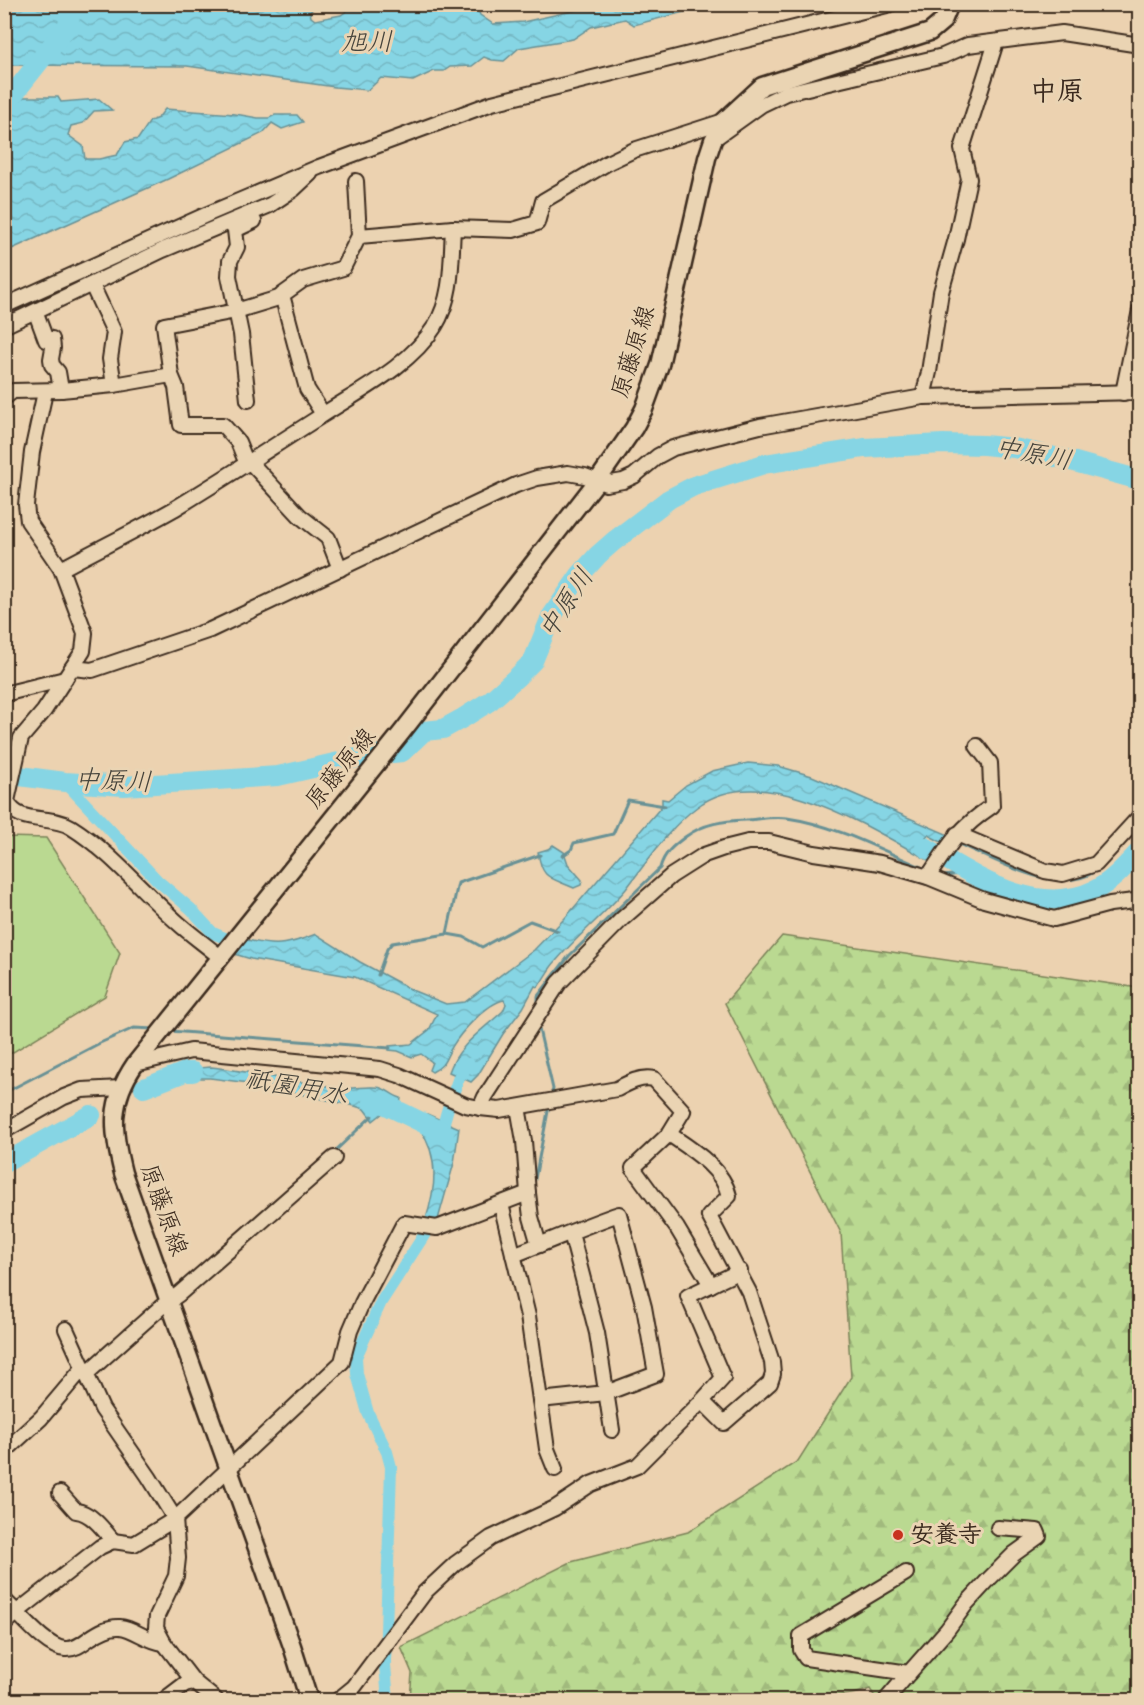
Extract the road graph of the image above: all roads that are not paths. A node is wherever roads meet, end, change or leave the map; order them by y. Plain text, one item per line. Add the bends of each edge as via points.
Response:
1 (891, 4) edge
2 (950, 4) edge
3 (996, 42) junction
4 (1140, 45) edge
5 (724, 121) junction
6 (713, 140) junction
7 (319, 167) junction
8 (356, 181) dead end
9 (270, 205) junction
10 (453, 228) junction
11 (359, 236) junction
12 (92, 285) junction
13 (282, 297) junction
14 (4, 306) edge
15 (1140, 310) edge
16 (236, 311) junction
17 (36, 313) junction
18 (4, 326) edge
19 (171, 375) junction
20 (114, 385) junction
21 (60, 390) junction
22 (45, 392) junction
23 (1140, 392) edge
24 (1123, 393) junction
25 (923, 397) junction
26 (4, 398) edge
27 (248, 400) dead end
28 (323, 414) junction
29 (248, 463) junction
30 (598, 480) junction
31 (61, 568) junction
32 (340, 569) junction
33 (69, 674) junction
34 (4, 694) edge
35 (977, 746) dead end
36 (1140, 816) edge
37 (956, 836) junction
38 (930, 875) junction
39 (1140, 898) edge
40 (223, 952) junction
41 (135, 1064) junction
42 (121, 1088) junction
43 (518, 1107) junction
44 (480, 1108) junction
45 (4, 1131) edge
46 (669, 1134) junction
47 (334, 1158) dead end
48 (528, 1193) junction
49 (501, 1204) junction
50 (571, 1233) junction
51 (540, 1245) junction
52 (513, 1255) junction
53 (740, 1271) junction
54 (711, 1285) junction
55 (170, 1301) junction
56 (66, 1329) dead end
57 (85, 1370) junction
58 (606, 1393) junction
59 (540, 1400) junction
60 (702, 1401) junction
61 (612, 1430) dead end
62 (4, 1452) edge
63 (228, 1468) junction
64 (555, 1468) dead end
65 (60, 1493) dead end
66 (175, 1519) junction
67 (999, 1528) dead end
68 (113, 1541) junction
69 (906, 1573) dead end
70 (4, 1600) edge
71 (17, 1612) junction
72 (4, 1624) edge
73 (164, 1643) junction
74 (909, 1673) junction
75 (194, 1682) junction
76 (306, 1696) edge
77 (164, 1701) edge
78 (216, 1701) edge
79 (338, 1701) edge
80 (886, 1701) edge

1 - 7 street via 492,104
2 - 5 main road, 原藤原線 via 943,21 930,32 762,86
3 - 4 street via 1062,33
3 - 6 street via 968,45 943,56 786,93 761,105
3 - 25 street via 962,149 969,179 941,292
5 - 6 main road, 原藤原線
5 - 10 street via 609,162 543,201 537,223 513,230
6 - 30 main road, 原藤原線 via 652,390 634,428
7 - 9 street
7 - 14 street
8 - 11 street
9 - 12 street
9 - 16 street via 260,217 235,230 237,247 230,261 229,276
10 - 11 street
10 - 28 street via 450,281 445,307 434,327 418,348 376,382
11 - 13 street via 343,268 303,280
12 - 17 street
12 - 20 street via 114,332 110,359
13 - 16 street
13 - 28 street via 307,389
15 - 24 street
16 - 19 street via 164,326
16 - 27 street
17 - 18 street
17 - 21 street via 46,340 52,339 51,359 58,372
19 - 20 street
19 - 29 street via 181,425 223,425 238,442
20 - 21 street
21 - 22 street
22 - 26 street via 14,391
22 - 31 street via 26,505 28,521
23 - 24 street
24 - 25 street
25 - 30 street via 760,426 684,445 658,456 623,481 606,484
28 - 29 street
29 - 31 street via 172,510
29 - 32 street via 300,516 328,538
30 - 32 street via 568,473 516,485
30 - 40 main road, 原藤原線 via 402,732
31 - 33 street via 85,633 83,651
32 - 33 street via 210,630 92,670
33 - 34 street
33 - 40 street via 21,738 7,801 11,809 20,817 53,819 70,826 100,848 177,923
35 - 37 street via 990,763 992,806
36 - 37 street via 1096,864 1063,874 1045,871
37 - 38 street
38 - 39 street via 984,900 1054,919
38 - 44 street via 769,842 748,842 704,855 671,876 559,982
40 - 41 main road, 原藤原線
41 - 42 main road, 原藤原線
41 - 44 street via 191,1051 380,1069 465,1106
42 - 45 street via 82,1090
42 - 55 main road, 原藤原線 via 113,1119 116,1146
43 - 44 street
43 - 46 street via 654,1079 683,1111
43 - 48 street
46 - 53 street via 697,1154 726,1183 729,1196 710,1216
46 - 54 street via 633,1168 677,1228
47 - 55 street
48 - 49 street
48 - 51 street
49 - 52 street
49 - 63 street via 428,1228 404,1223 362,1303 342,1362
50 - 51 street
50 - 58 street via 597,1332
50 - 58 street via 619,1214 644,1307 656,1374
51 - 52 street
52 - 59 street via 528,1316
53 - 54 street
53 - 60 street via 760,1322 773,1374 770,1383 724,1423
54 - 60 street via 688,1296 723,1378
55 - 57 street
55 - 63 main road, 原藤原線
56 - 57 street
57 - 62 street
57 - 66 street via 102,1409
58 - 59 street
58 - 61 street
59 - 64 street via 547,1449
60 - 79 street via 637,1466 591,1485 555,1508 491,1538 455,1564 425,1592 354,1687
63 - 66 street
63 - 76 main road, 原藤原線
65 - 68 street via 76,1511 99,1524
66 - 68 street via 134,1544
66 - 73 street via 176,1576 157,1616 156,1628
67 - 74 street via 1037,1531 1039,1536 989,1579
68 - 71 street
69 - 74 street via 801,1636 801,1650 806,1658
70 - 71 street
71 - 72 street
71 - 73 street via 48,1643 64,1650 112,1627
73 - 75 street
74 - 80 street
75 - 77 street via 185,1684
75 - 78 street

